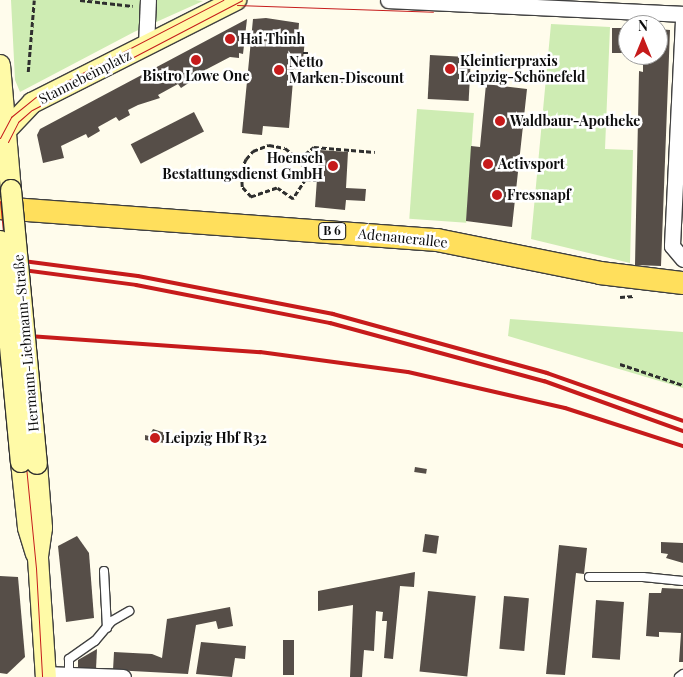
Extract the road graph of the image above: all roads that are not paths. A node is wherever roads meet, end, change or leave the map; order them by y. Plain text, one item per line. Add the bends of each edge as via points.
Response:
1 (236, 0) edge
2 (388, 0) edge
3 (533, 3) edge
4 (148, 4) edge
5 (683, 14) edge
6 (683, 20) edge
7 (146, 45) junction
8 (0, 65) edge
9 (7, 123) edge
10 (6, 196) edge
11 (0, 241) edge
12 (683, 259) edge
13 (683, 283) edge
14 (30, 463) junction
15 (104, 571) dead end
16 (589, 578) dead end
17 (683, 581) edge
18 (129, 611) dead end
19 (107, 628) junction
20 (69, 674) junction
21 (683, 674) edge
22 (46, 675) edge
23 (123, 677) edge
24 (679, 677) edge

1 - 7 main road, Stannebeinplatz
2 - 3 street
3 - 5 street
4 - 7 street, Stannebeinplatz
6 - 12 street via 673,240 676,253
7 - 9 main road, Stannebeinplatz
8 - 9 main road
9 - 10 main road, Hermann-Liebmann-Straße
10 - 13 main road, Adenauerallee / B 6 via 437,240 600,273
10 - 14 main road, Hermann-Liebmann-Straße, bridge
11 - 14 main road, Hermann-Liebmann-Straße, bridge
14 - 22 main road, Hermann-Liebmann-Straße via 42,528 39,550
15 - 19 lane
16 - 17 lane via 643,577
18 - 19 lane
19 - 20 lane via 69,659
20 - 22 street
20 - 23 street
21 - 24 lane

